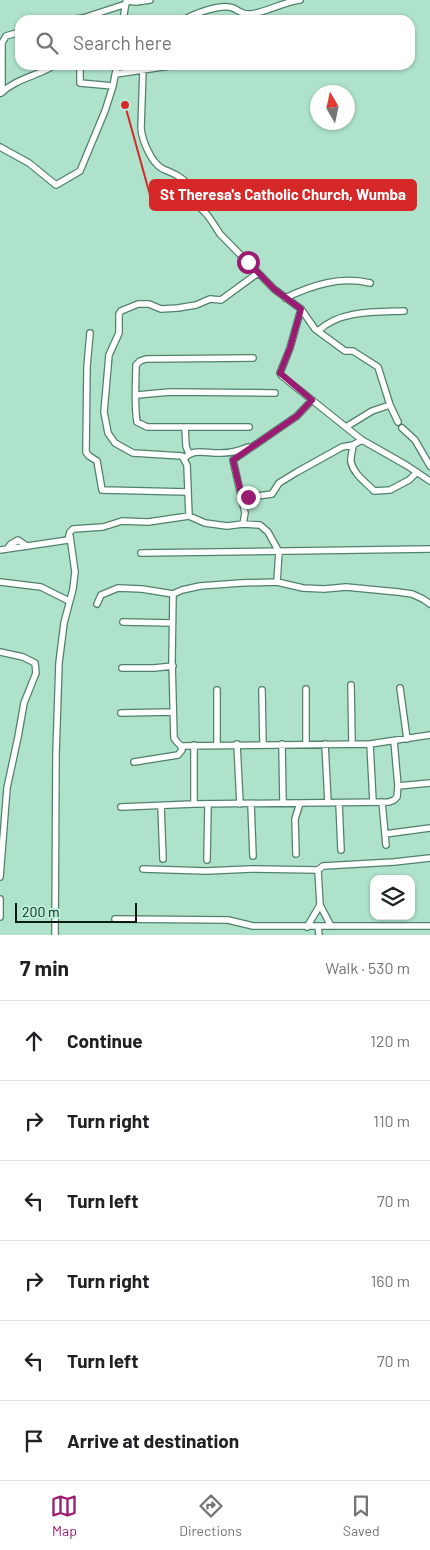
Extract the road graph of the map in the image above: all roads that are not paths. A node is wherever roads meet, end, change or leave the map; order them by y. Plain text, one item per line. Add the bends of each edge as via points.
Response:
1 (150, 0) edge
2 (300, 0) edge
3 (127, 1) edge
4 (91, 15) edge
5 (124, 15) edge
6 (194, 15) edge
7 (15, 33) edge
8 (48, 70) edge
9 (80, 70) edge
10 (116, 70) edge
11 (138, 70) edge
12 (143, 70) edge
13 (116, 74) junction
14 (113, 86) junction
15 (1, 93) edge
16 (0, 147) edge
17 (258, 273) junction
18 (370, 283) dead end
19 (286, 298) junction
20 (301, 309) junction
21 (404, 311) dead end
22 (318, 331) junction
23 (90, 333) dead end
24 (253, 358) dead end
25 (275, 393) dead end
26 (137, 395) junction
27 (312, 400) junction
28 (390, 405) junction
29 (398, 422) dead end
30 (185, 427) junction
31 (249, 427) dead end
32 (346, 427) junction
33 (402, 428) dead end
34 (362, 440) junction
35 (258, 443) junction
36 (353, 445) junction
37 (189, 454) junction
38 (184, 459) junction
39 (430, 466) edge
40 (417, 472) junction
41 (430, 481) edge
42 (188, 492) junction
43 (242, 498) junction
44 (188, 516) junction
45 (243, 524) junction
46 (70, 536) junction
47 (430, 549) edge
48 (0, 550) edge
49 (279, 552) junction
50 (141, 553) dead end
51 (0, 582) edge
52 (277, 582) junction
53 (173, 594) junction
54 (69, 601) junction
55 (97, 604) dead end
56 (430, 604) edge
57 (123, 622) dead end
58 (172, 623) junction
59 (0, 652) edge
60 (173, 666) junction
61 (122, 668) dead end
62 (351, 685) dead end
63 (400, 688) dead end
64 (306, 689) dead end
65 (218, 690) dead end
66 (262, 690) dead end
67 (173, 712) junction
68 (121, 713) dead end
69 (430, 735) edge
70 (407, 738) junction
71 (394, 741) junction
72 (237, 744) junction
73 (263, 744) junction
74 (282, 744) junction
75 (306, 744) junction
76 (325, 744) junction
77 (352, 744) junction
78 (370, 744) junction
79 (218, 745) junction
80 (181, 746) junction
81 (194, 746) junction
82 (134, 762) dead end
83 (430, 784) edge
84 (398, 786) junction
85 (373, 802) junction
86 (382, 802) junction
87 (283, 803) junction
88 (300, 803) junction
89 (328, 803) junction
90 (339, 803) junction
91 (194, 804) junction
92 (208, 804) junction
93 (240, 804) junction
94 (251, 804) junction
95 (161, 806) junction
96 (121, 807) dead end
97 (430, 828) edge
98 (385, 834) junction
99 (386, 845) dead end
100 (341, 850) dead end
101 (296, 854) dead end
102 (253, 856) dead end
103 (163, 858) dead end
104 (430, 858) edge
105 (207, 860) dead end
106 (143, 870) dead end
107 (318, 870) junction
108 (0, 877) edge
109 (0, 899) edge
110 (320, 905) junction
111 (0, 918) edge
112 (115, 919) dead end
113 (318, 926) junction
114 (332, 926) junction
115 (430, 926) edge
116 (308, 927) junction
117 (55, 935) edge
118 (311, 935) edge
119 (318, 935) edge

1 - 3 street
2 - 6 street via 253,14 224,7
3 - 4 street
3 - 5 street
7 - 15 street via 6,36 2,43
8 - 15 street via 12,83
9 - 14 street via 80,83
10 - 13 street
11 - 13 street
12 - 17 street via 141,128 148,152 160,166 189,185 190,201 198,204 220,234
13 - 14 street
14 - 16 street via 80,171 56,185 29,163
17 - 19 street
17 - 38 street via 221,300 210,299 178,308 138,304 119,314 119,333 109,355 104,412 108,433 115,443 133,453 182,456
18 - 19 street via 332,281
19 - 20 street
20 - 22 street
20 - 27 street via 280,373
21 - 22 street via 353,315 332,321
22 - 28 street via 345,351 353,351 378,367
23 - 42 street via 86,452 97,460 102,490
24 - 26 street via 146,359 136,365
25 - 26 street via 170,392
26 - 30 street via 135,411 141,426
27 - 32 street
27 - 35 street via 297,416
28 - 29 street
28 - 32 street
30 - 31 street
30 - 37 street
32 - 34 street
33 - 39 street via 415,440
34 - 36 street
34 - 40 street
35 - 37 street via 221,454
35 - 43 street via 233,460
36 - 40 street via 353,468 374,491 390,490
36 - 43 street via 297,472 279,483 272,494
37 - 38 street
38 - 42 street
40 - 41 street
42 - 44 street
43 - 45 street
44 - 45 street via 205,523
44 - 46 street via 78,528 73,529
45 - 49 street via 265,528
46 - 48 street via 68,540 27,546 18,540
46 - 54 street via 75,572
47 - 49 street
49 - 50 street
49 - 52 street
51 - 54 street via 41,587
52 - 53 street via 200,586
52 - 56 street via 303,588 346,587 412,594
53 - 55 street via 142,588 118,588 101,595
53 - 58 street
54 - 117 street via 59,663
57 - 58 street
58 - 60 street
59 - 108 street via 35,663 36,674 24,703 7,788
60 - 61 street
60 - 67 street
62 - 77 street
63 - 70 street
64 - 75 street
65 - 79 street
66 - 73 street
67 - 68 street
67 - 80 street via 174,738
69 - 70 street
70 - 71 street
71 - 78 street
71 - 84 street
72 - 73 street
72 - 79 street
72 - 93 street
73 - 74 street
74 - 75 street
74 - 87 street
75 - 76 street
76 - 77 street
76 - 89 street
77 - 78 street
78 - 85 street
79 - 81 street
80 - 81 street
80 - 82 street via 178,755
81 - 91 street
83 - 84 street
84 - 86 street via 394,800
85 - 86 street
85 - 90 street
86 - 98 street
87 - 88 street
87 - 94 street
88 - 89 street
88 - 101 street via 295,819
89 - 90 street
90 - 100 street
91 - 92 street
91 - 95 street
92 - 93 street
92 - 105 street
93 - 94 street
94 - 102 street
95 - 96 street
95 - 103 street
97 - 98 street
98 - 99 street
104 - 107 street via 323,866
106 - 107 street
107 - 110 street
109 - 111 street
110 - 114 street
110 - 116 street
112 - 116 street via 228,920 252,926
113 - 114 street
113 - 116 street
113 - 119 street
114 - 115 street
116 - 118 street

